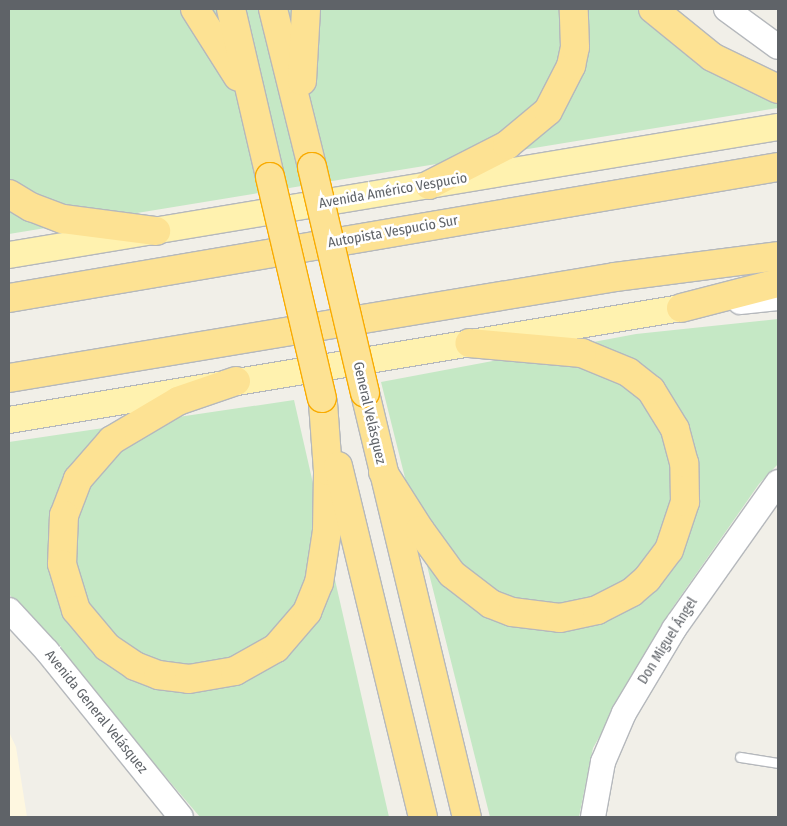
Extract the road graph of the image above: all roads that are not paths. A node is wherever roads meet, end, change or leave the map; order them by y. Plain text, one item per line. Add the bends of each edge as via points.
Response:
1 (195, 9) edge
2 (231, 9) edge
3 (273, 9) edge
4 (306, 9) edge
5 (574, 9) edge
6 (653, 9) edge
7 (726, 9) edge
8 (778, 47) edge
9 (778, 89) edge
10 (255, 109) junction
11 (302, 125) junction
12 (778, 127) edge
13 (778, 167) edge
14 (429, 185) junction
15 (9, 194) edge
16 (156, 231) junction
17 (9, 255) edge
18 (778, 256) edge
19 (778, 283) edge
20 (9, 298) edge
21 (778, 298) edge
22 (681, 308) junction
23 (468, 343) junction
24 (9, 378) edge
25 (236, 381) junction
26 (322, 401) junction
27 (9, 420) edge
28 (383, 472) junction
29 (778, 482) edge
30 (9, 610) edge
31 (740, 757) dead end
32 (778, 763) edge
33 (181, 817) edge
34 (423, 817) edge
35 (467, 817) edge
36 (593, 817) edge

1 - 10 highway
2 - 10 highway
3 - 11 highway, General Velásquez
4 - 11 highway via 302,40
5 - 14 highway via 571,66 548,111 507,145
6 - 9 highway via 712,57
7 - 8 street
10 - 26 highway, bridge
11 - 28 highway, General Velásquez, bridge
12 - 14 main road, Avenida Américo Vespucio
13 - 20 highway, Autopista Vespucio Sur
14 - 16 main road, Avenida Américo Vespucio
15 - 16 highway via 31,207 63,219
16 - 17 main road, Avenida Américo Vespucio
18 - 24 highway via 606,278
19 - 22 highway
21 - 22 street
22 - 23 main road
23 - 25 main road
23 - 28 highway via 582,353 628,372 651,390 675,429 684,463 685,502 670,550 632,592 597,610 560,618 512,612 491,604 452,574
25 - 26 highway via 178,401 112,440 78,479 64,515 62,564 76,610 107,647 135,666 158,675 189,679 235,671 276,648 307,612 319,583 326,531 328,471
25 - 27 main road
26 - 34 highway
28 - 35 highway, General Velásquez
29 - 36 street, Don Miguel Ángel via 701,589 629,705 606,754
30 - 33 street, Avenida General Velásquez via 47,651
31 - 32 lane

